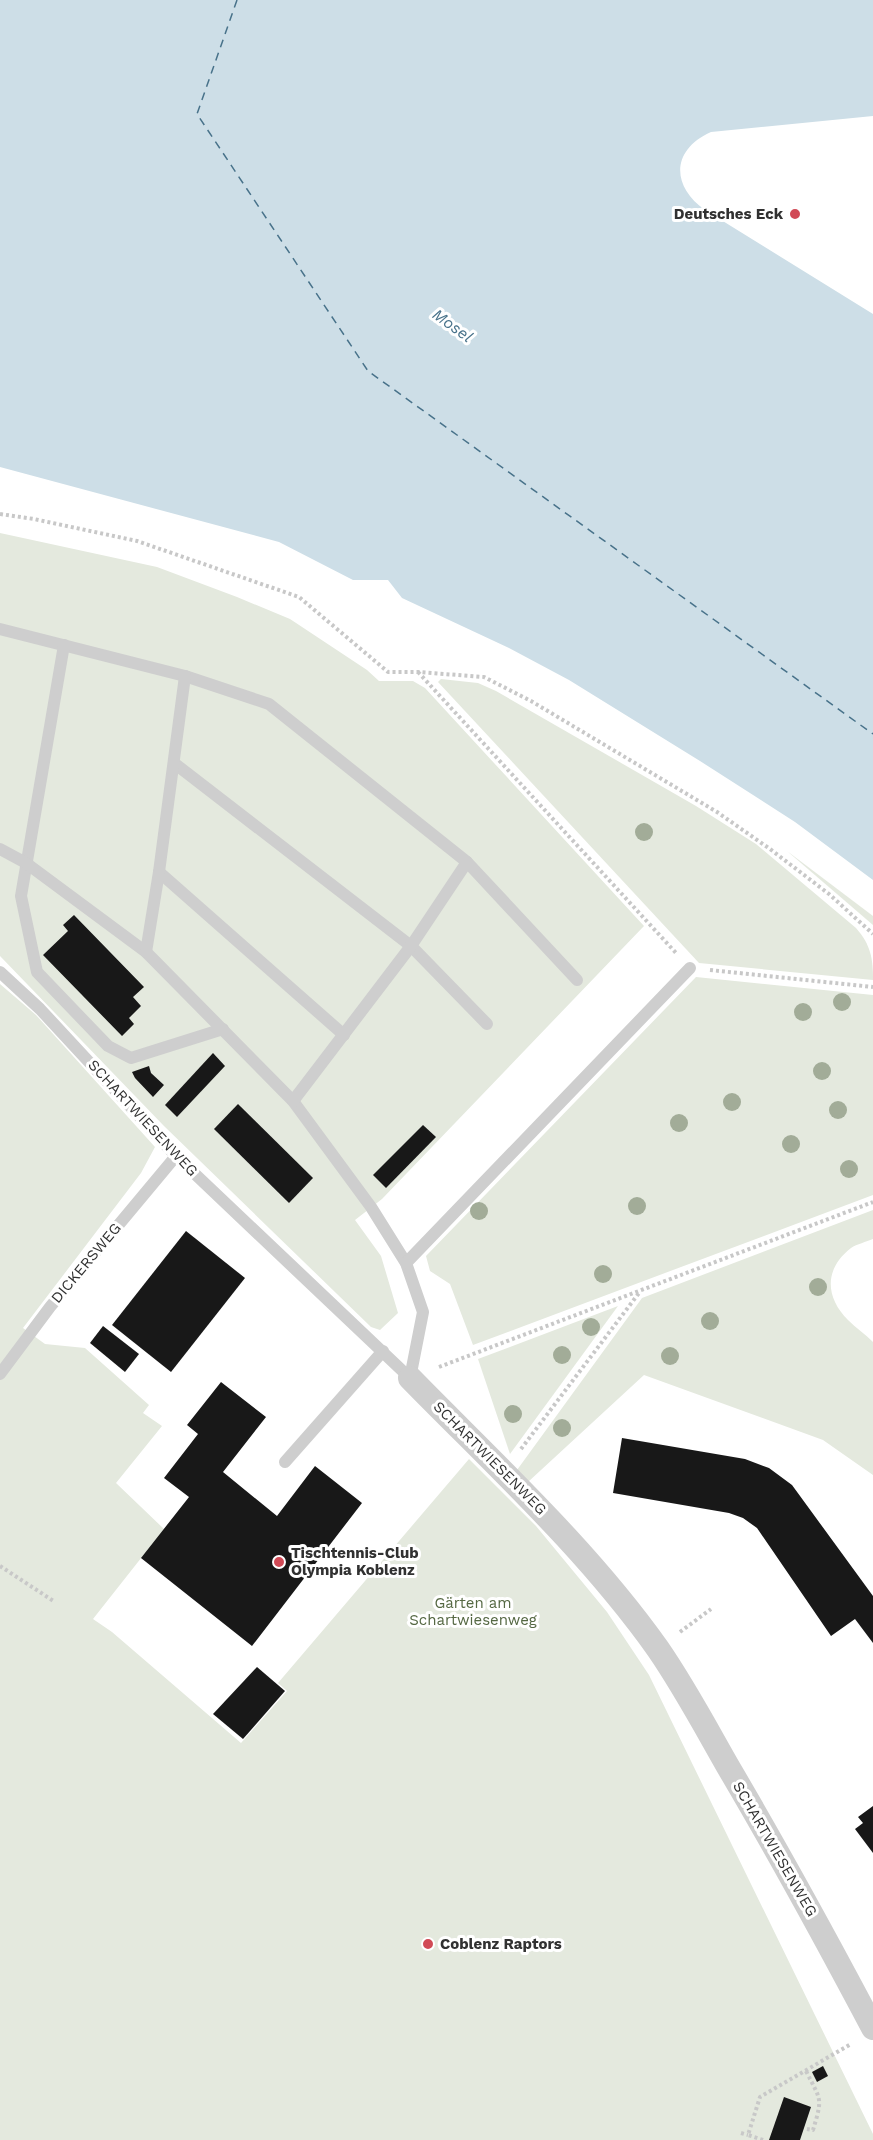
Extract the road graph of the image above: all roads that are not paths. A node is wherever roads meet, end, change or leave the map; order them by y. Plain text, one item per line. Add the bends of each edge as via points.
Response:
1 (0, 629) edge
2 (64, 645) junction
3 (185, 676) junction
4 (174, 763) junction
5 (0, 849) edge
6 (467, 862) junction
7 (26, 863) junction
8 (159, 873) junction
9 (411, 946) junction
10 (146, 952) junction
11 (690, 968) road end
12 (0, 972) edge
13 (577, 980) dead end
14 (487, 1024) dead end
15 (223, 1029) junction
16 (344, 1035) junction
17 (293, 1101) junction
18 (176, 1156) junction
19 (406, 1263) junction
20 (383, 1351) junction
21 (0, 1374) edge
22 (410, 1378) junction
23 (285, 1462) dead end
24 (873, 2028) edge

1 - 2 lane
2 - 3 lane
2 - 7 lane
3 - 4 lane
3 - 6 lane via 269,704
4 - 8 lane
4 - 9 lane
5 - 7 lane
6 - 9 lane
6 - 13 lane
7 - 10 lane
7 - 15 lane via 21,896 37,972 108,1046 131,1059
8 - 10 lane
8 - 16 lane
9 - 14 lane
9 - 16 lane
10 - 15 lane
11 - 19 lane
12 - 18 lane, SCHARTWIESENWEG via 40,1009
15 - 17 lane
16 - 17 lane
17 - 19 lane via 371,1207
18 - 20 lane, SCHARTWIESENWEG
18 - 21 lane, DICKERSWEG via 50,1306
19 - 22 lane via 423,1312
20 - 22 lane, SCHARTWIESENWEG
20 - 23 lane
22 - 24 street, SCHARTWIESENWEG via 544,1512 658,1650 794,1880

